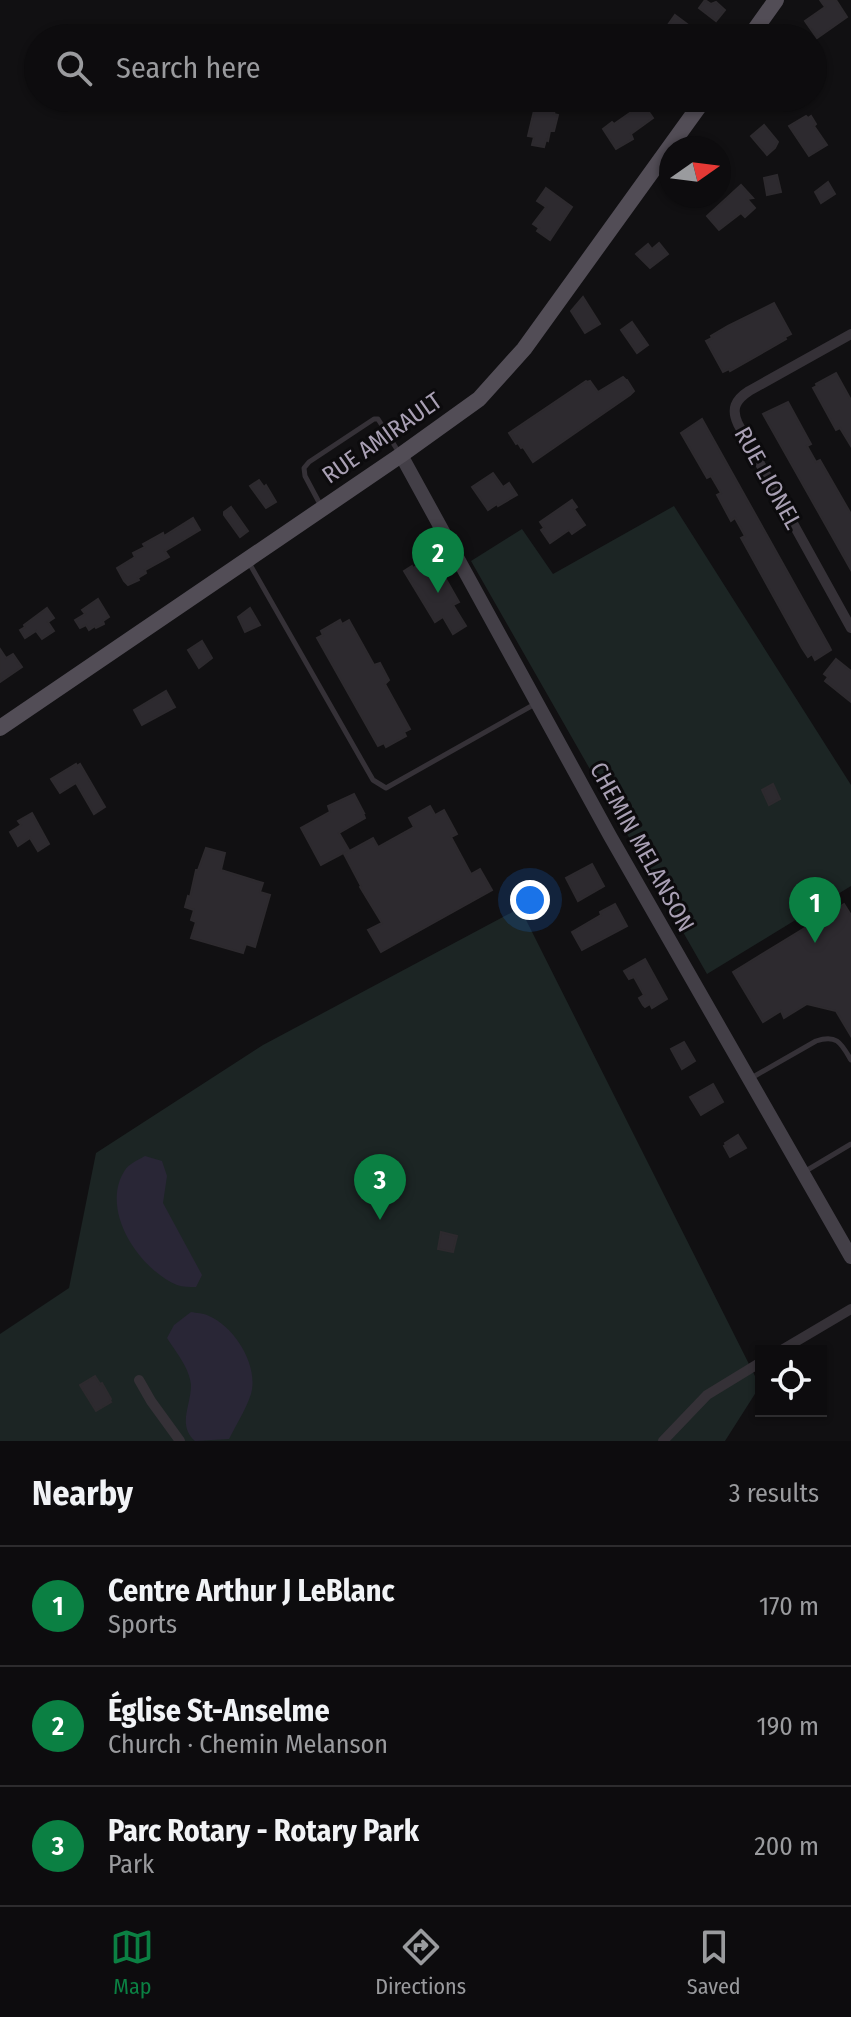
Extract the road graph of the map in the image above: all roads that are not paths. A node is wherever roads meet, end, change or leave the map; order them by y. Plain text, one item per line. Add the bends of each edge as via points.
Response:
1 (776, 0) edge
2 (759, 24) edge
3 (695, 112) edge
4 (851, 334) edge
5 (401, 455) junction
6 (322, 509) junction
7 (248, 560) junction
8 (851, 628) edge
9 (537, 703) junction
10 (0, 728) edge
11 (851, 1060) edge
12 (749, 1079) junction
13 (851, 1144) edge
14 (803, 1172) junction
15 (851, 1257) edge
16 (851, 1309) edge
17 (790, 1345) edge
18 (755, 1366) edge
19 (139, 1380) dead end
20 (180, 1441) edge
21 (663, 1441) edge

1 - 2 main road
3 - 5 main road, RUE AMIRAULT via 524,349 479,399
4 - 8 street, RUE LIONEL via 741,396 734,412
5 - 6 main road, RUE AMIRAULT
5 - 6 lane via 374,419 309,462 305,476
5 - 9 street, CHEMIN MELANSON
6 - 7 main road, RUE AMIRAULT
7 - 9 lane via 373,780 386,788
7 - 10 main road, RUE AMIRAULT
9 - 12 street, CHEMIN MELANSON
11 - 12 lane via 842,1044 825,1038
12 - 14 street, CHEMIN MELANSON
13 - 14 lane
14 - 15 street, CHEMIN MELANSON
16 - 17 street
18 - 21 street via 707,1395
19 - 20 street

